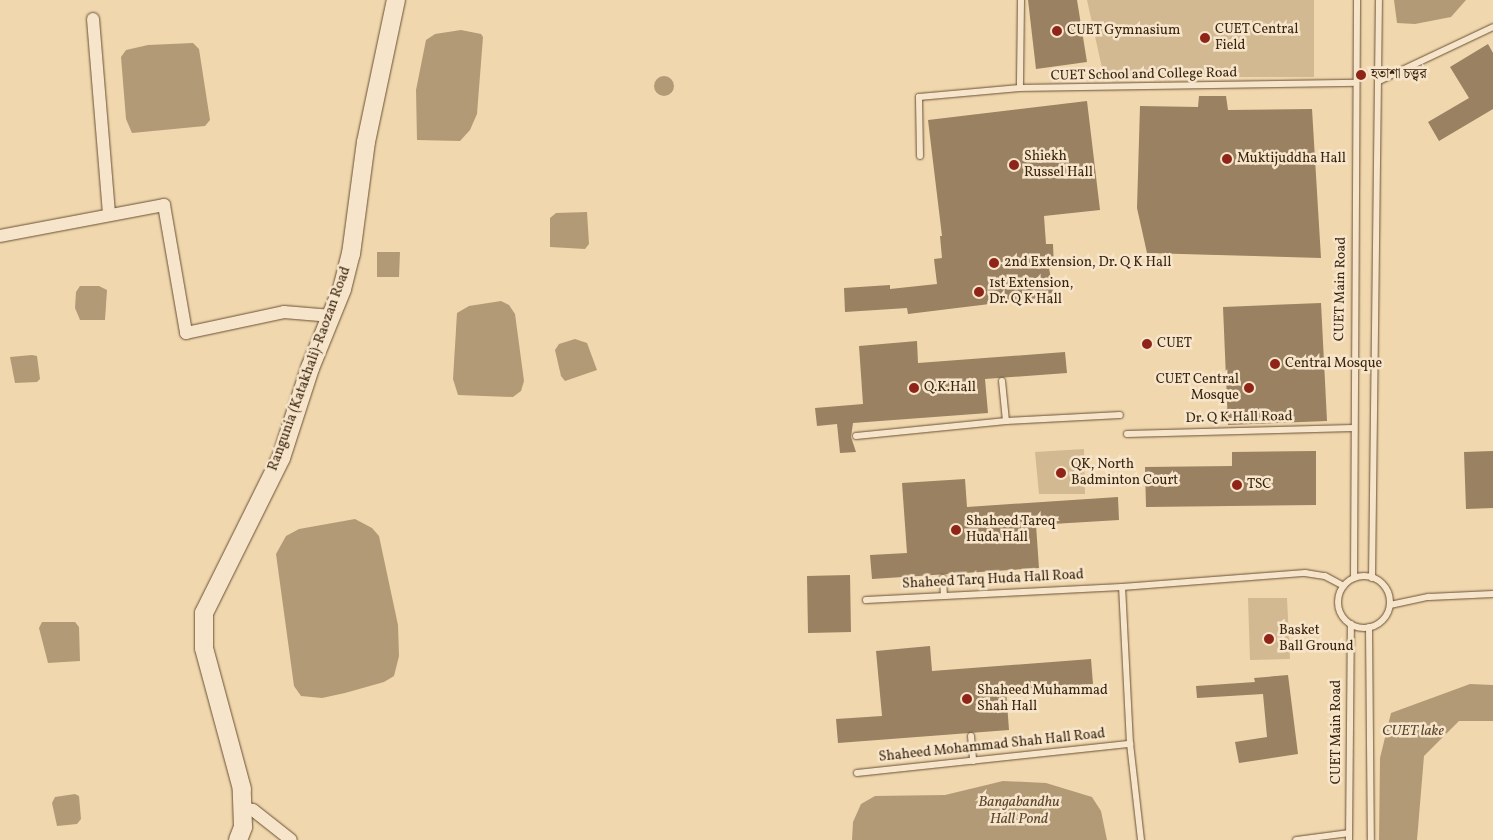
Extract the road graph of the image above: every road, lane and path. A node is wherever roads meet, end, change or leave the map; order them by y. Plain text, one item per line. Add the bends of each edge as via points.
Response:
1 (396, 0) edge
2 (1021, 0) edge
3 (1357, 0) edge
4 (1379, 0) edge
5 (93, 19) dead end
6 (1493, 27) edge
7 (1379, 81) junction
8 (1356, 83) junction
9 (1020, 88) junction
10 (920, 156) dead end
11 (108, 214) junction
12 (0, 236) edge
13 (332, 316) junction
14 (1002, 381) dead end
15 (1120, 415) dead end
16 (1006, 421) junction
17 (1352, 428) junction
18 (1127, 434) dead end
19 (856, 436) dead end
20 (943, 578) dead end
21 (1354, 578) junction
22 (1372, 578) junction
23 (1344, 586) junction
24 (1122, 587) junction
25 (1493, 594) edge
26 (944, 595) junction
27 (866, 600) dead end
28 (1390, 605) junction
29 (1351, 624) junction
30 (1369, 627) junction
31 (971, 736) dead end
32 (1130, 744) junction
33 (973, 761) junction
34 (857, 772) dead end
35 (244, 808) junction
36 (1349, 836) edge
37 (238, 840) edge
38 (291, 840) edge
39 (1141, 840) edge
40 (1296, 840) edge
41 (1371, 840) edge

1 - 13 main road, Rangunia (Katakhali)-Raozan Road via 366,142 350,254
2 - 9 lane
3 - 8 lane, CUET Main Road
4 - 7 lane
5 - 11 street
6 - 7 lane
7 - 22 lane
8 - 9 lane, CUET School and College Road
8 - 17 lane, CUET Main Road
9 - 10 lane, CUET School and College Road via 919,97
11 - 12 street
11 - 13 street via 164,205 186,333 284,312
13 - 35 main road, Rangunia (Katakhali)-Raozan Road via 310,368 281,458 204,613 204,648 242,789
14 - 16 lane
15 - 16 lane
16 - 19 lane
17 - 18 lane, Dr. Q K Hall Road
17 - 21 lane, CUET Main Road
20 - 26 lane
21 - 22 lane
21 - 23 lane
22 - 28 lane via 1386,588
23 - 24 lane, Shaheed Tarq Huda Hall Road via 1325,576 1305,573
23 - 29 lane via 1338,597 1339,610
24 - 26 lane, Shaheed Tarq Huda Hall Road
24 - 32 lane
25 - 28 lane via 1429,597
26 - 27 lane, Shaheed Tarq Huda Hall Road
28 - 30 lane via 1383,620
29 - 30 lane
29 - 36 lane, CUET Main Road
30 - 41 lane
31 - 33 lane
32 - 33 lane, Shaheed Mohammad Shah Hall Road
32 - 39 lane
33 - 34 lane, Shaheed Mohammad Shah Hall Road
35 - 37 main road, Rangunia (Katakhali)-Raozan Road
35 - 38 street via 253,810
36 - 40 lane

